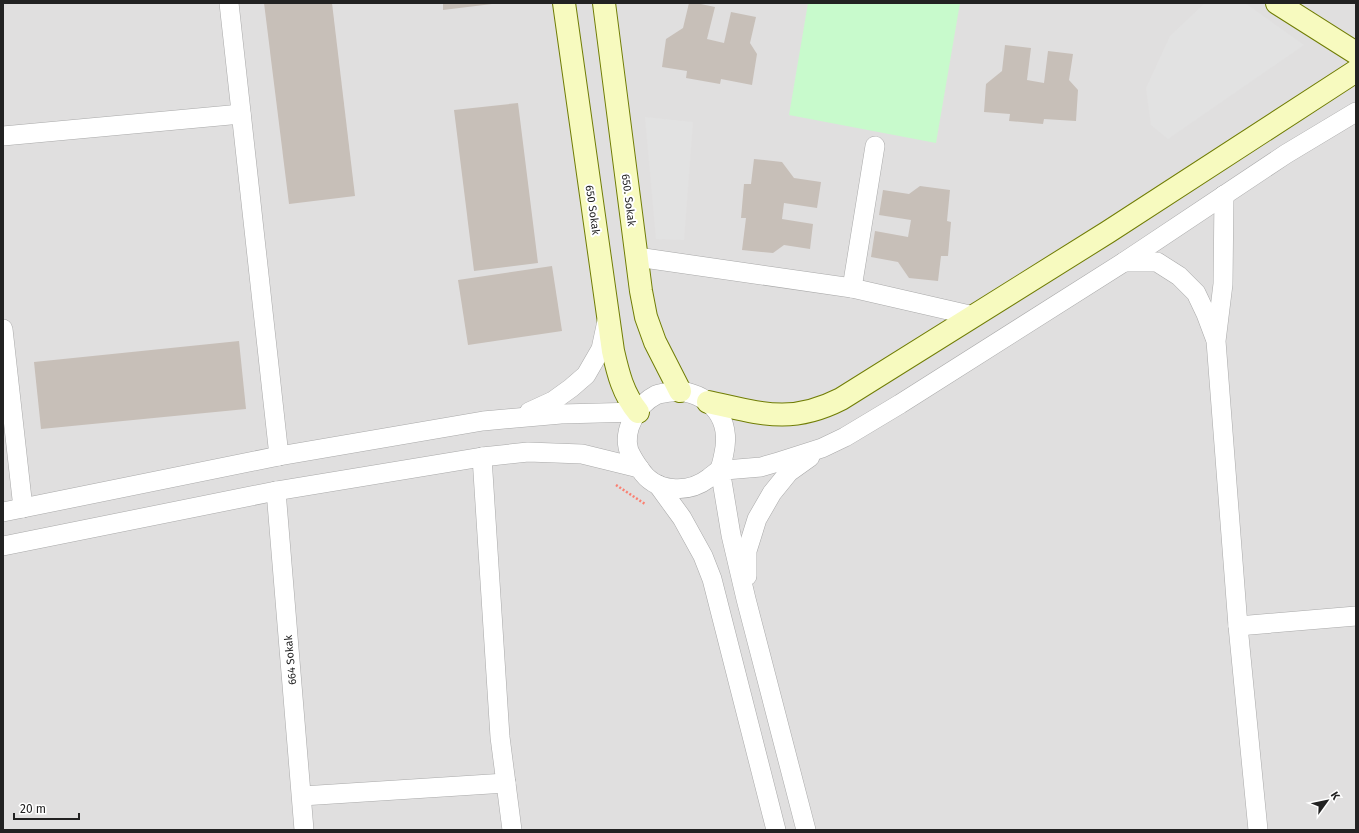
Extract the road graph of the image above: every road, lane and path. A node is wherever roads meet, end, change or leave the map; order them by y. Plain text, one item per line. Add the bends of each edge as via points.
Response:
1 (229, 3) edge
2 (564, 3) edge
3 (604, 3) edge
4 (1277, 3) edge
5 (1356, 53) edge
6 (1356, 71) edge
7 (1356, 112) edge
8 (241, 114) junction
9 (3, 136) edge
10 (875, 146) dead end
11 (1224, 195) junction
12 (637, 257) junction
13 (1124, 262) junction
14 (852, 288) junction
15 (608, 316) junction
16 (974, 316) junction
17 (3, 329) edge
18 (1216, 341) junction
19 (680, 391) junction
20 (708, 402) junction
21 (638, 412) junction
22 (516, 418) junction
23 (822, 448) junction
24 (279, 456) junction
25 (482, 457) junction
26 (639, 468) junction
27 (720, 469) junction
28 (658, 485) junction
29 (276, 491) junction
30 (23, 508) junction
31 (3, 512) edge
32 (3, 546) edge
33 (746, 599) junction
34 (1356, 616) edge
35 (1238, 626) junction
36 (506, 782) junction
37 (302, 796) junction
38 (304, 830) edge
39 (512, 830) edge
40 (776, 830) edge
41 (806, 830) edge
42 (1258, 830) edge

1 - 8 street
2 - 15 street, 650 Sokak
3 - 12 street, 650. Sokak
4 - 5 street
6 - 16 street
7 - 11 street
8 - 9 street
8 - 24 street
10 - 14 street
11 - 13 street
11 - 18 street via 1223,284
12 - 14 street
12 - 19 street, 650. Sokak via 646,317 655,342
13 - 18 street via 1157,262 1179,276 1196,293
13 - 23 street via 900,404
14 - 16 street
15 - 21 street, 650 Sokak via 620,380 630,402
15 - 22 street via 600,348 586,375 553,401
16 - 20 street via 825,407 777,415 728,408
17 - 30 street
18 - 35 street
19 - 20 street via 690,392
19 - 21 street via 657,394 643,404
20 - 27 street via 718,411 725,427 726,442
21 - 22 street
21 - 26 street via 633,417 628,433 629,450
22 - 24 street via 483,421
23 - 27 street via 761,467
23 - 33 street via 790,472 772,493 757,518 748,551
24 - 30 street
25 - 26 street via 528,452 582,454
25 - 29 street
25 - 36 street via 500,737
26 - 28 street via 645,477
27 - 28 street via 704,482 689,488 673,489
27 - 33 street via 731,535
28 - 40 street via 682,518 703,556 712,579
29 - 32 street
29 - 37 street, 664 Sokak
30 - 31 street
33 - 41 street
34 - 35 street
35 - 42 street
36 - 37 street
36 - 39 street
37 - 38 street, 664 Sokak

